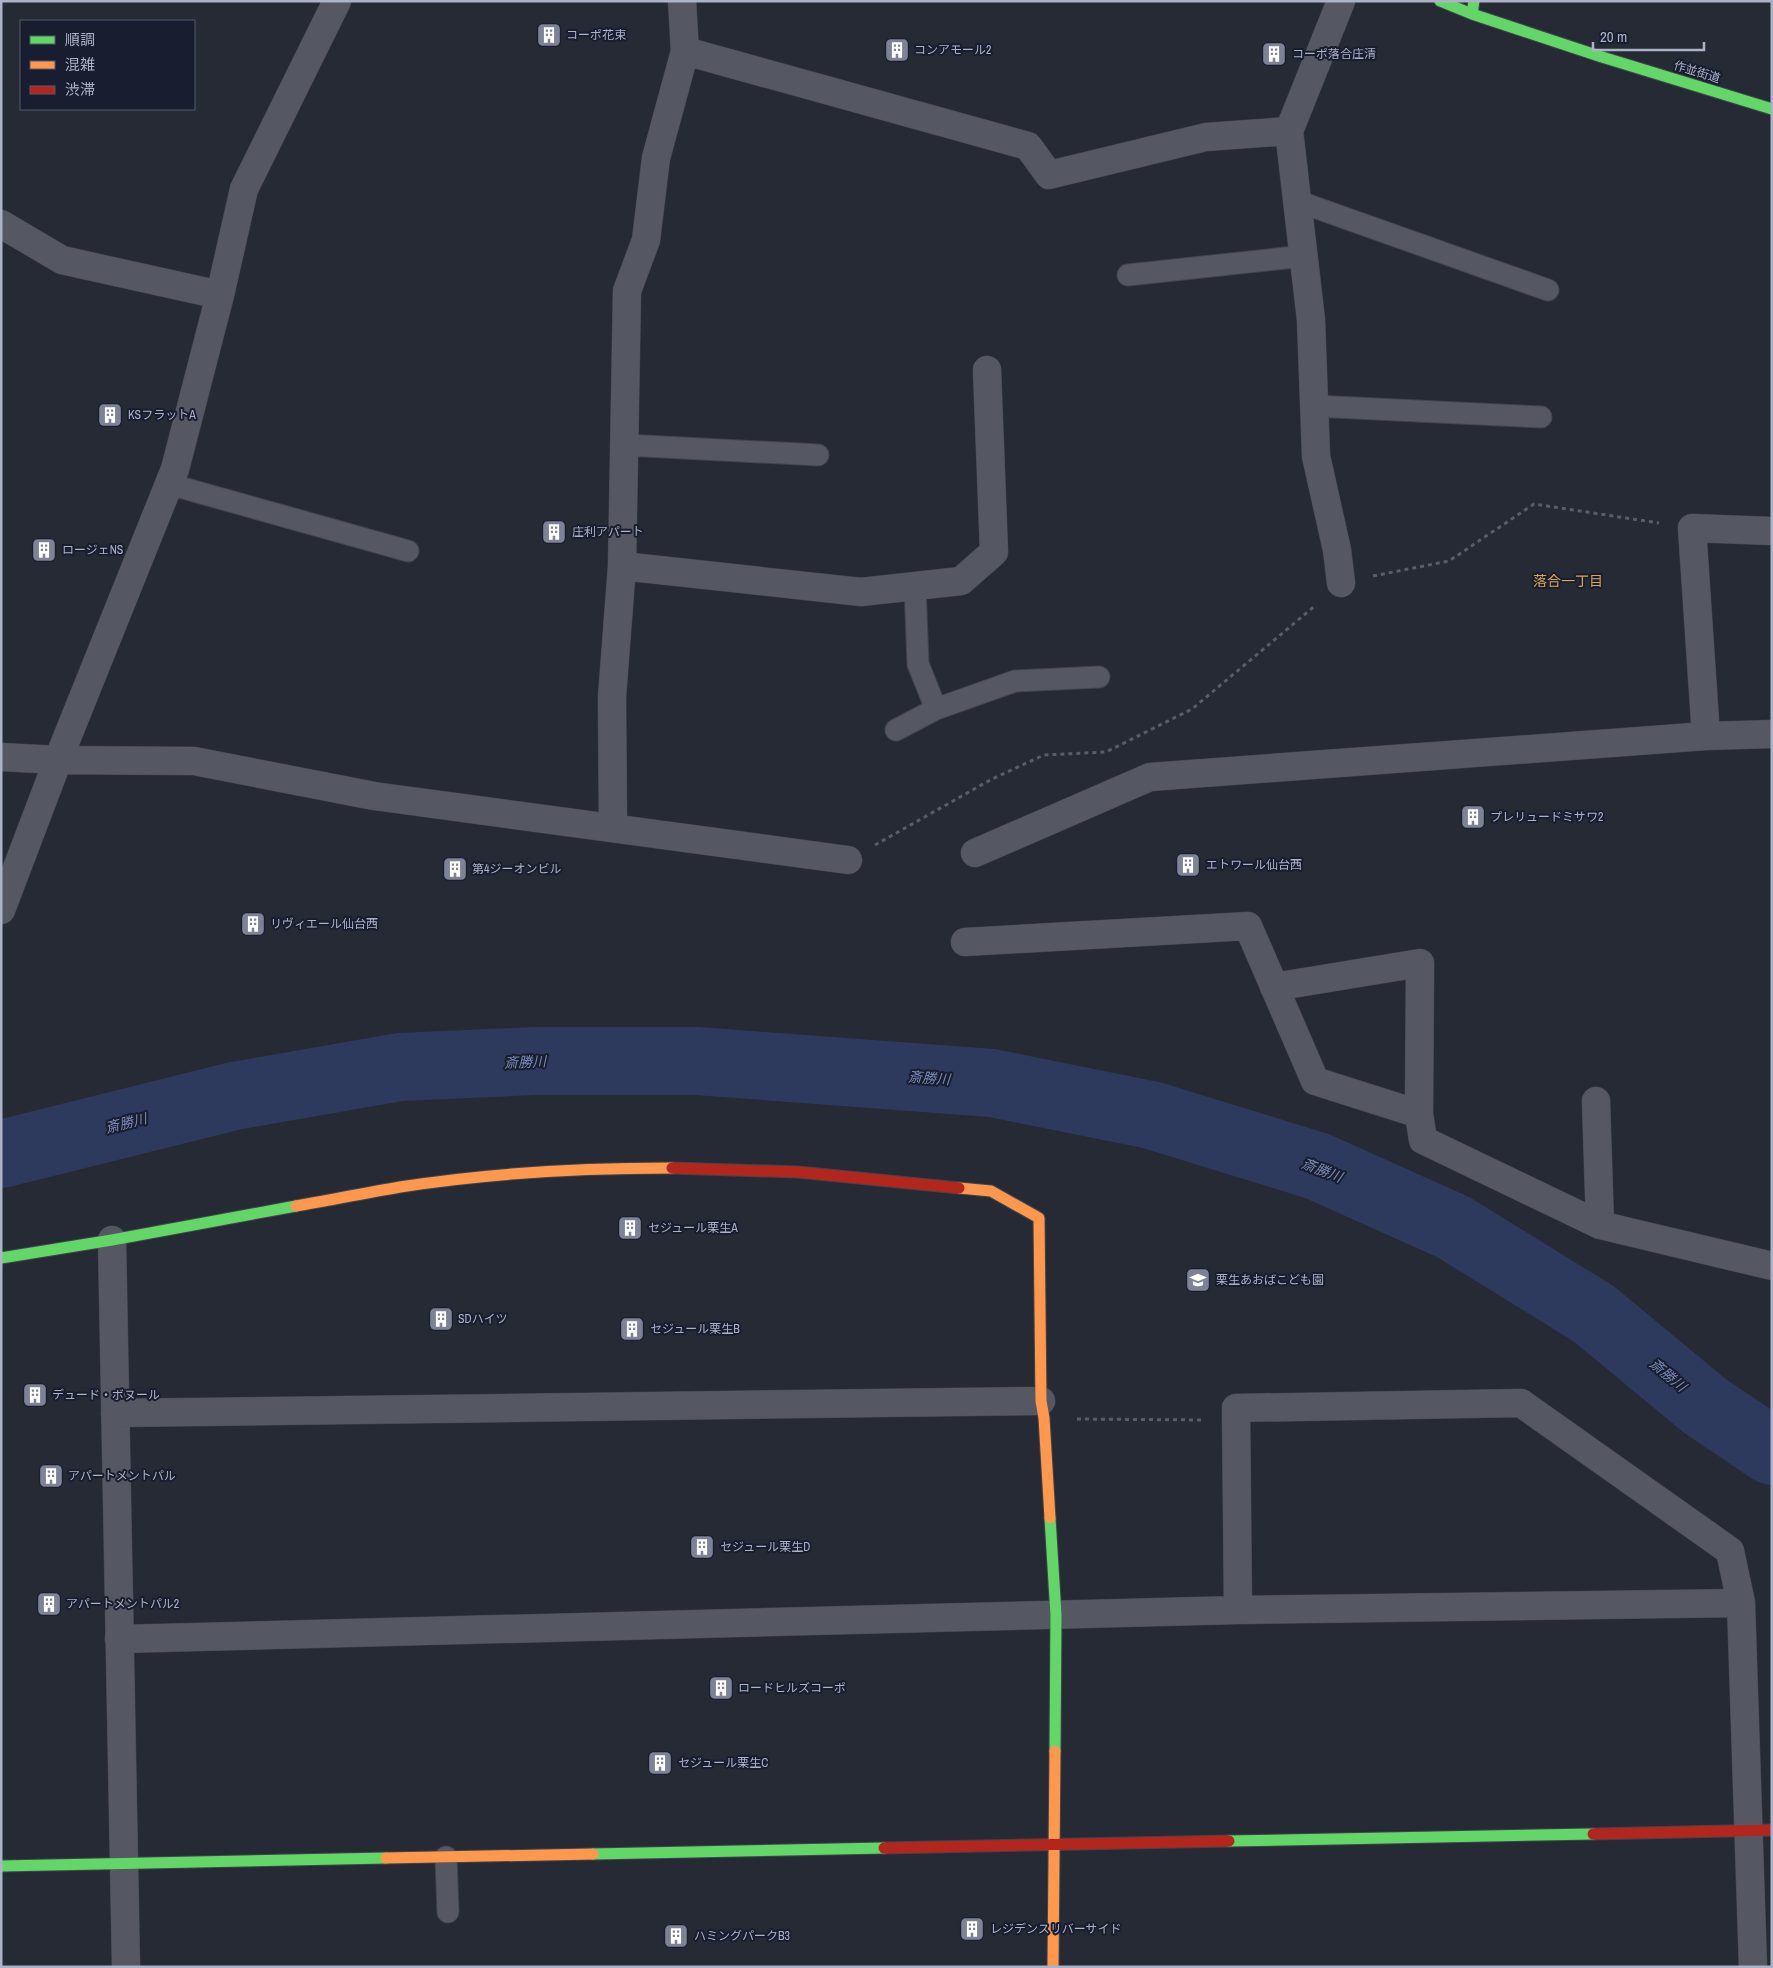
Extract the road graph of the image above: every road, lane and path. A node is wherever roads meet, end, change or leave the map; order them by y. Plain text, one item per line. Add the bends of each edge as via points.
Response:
1 (337, 1) edge
2 (682, 1) edge
3 (1341, 1) edge
4 (1440, 1) edge
5 (1474, 1) edge
6 (1472, 14) junction
7 (685, 50) junction
8 (1772, 109) edge
9 (1290, 131) junction
10 (1297, 201) junction
11 (1, 224) edge
12 (1304, 256) junction
13 (1128, 275) dead end
14 (1548, 290) dead end
15 (220, 295) junction
16 (987, 370) dead end
17 (1314, 406) junction
18 (1542, 417) dead end
19 (624, 445) junction
20 (818, 455) dead end
21 (169, 484) junction
22 (1692, 528) junction
23 (1772, 531) edge
24 (408, 551) dead end
25 (622, 566) junction
26 (1341, 583) junction
27 (915, 586) junction
28 (1099, 677) dead end
29 (936, 709) junction
30 (896, 730) dead end
31 (1772, 734) edge
32 (1706, 736) junction
33 (1, 757) edge
34 (58, 760) junction
35 (613, 828) junction
36 (975, 853) dead end
37 (848, 860) joint
38 (1, 910) edge
39 (965, 942) dead end
40 (1274, 987) junction
41 (1596, 1101) dead end
42 (1419, 1114) junction
43 (1600, 1225) junction
44 (112, 1240) junction
45 (1, 1258) edge
46 (1772, 1266) edge
47 (1043, 1410) junction
48 (115, 1413) junction
49 (1237, 1420) junction
50 (1741, 1603) junction
51 (1238, 1610) junction
52 (1056, 1614) junction
53 (119, 1639) junction
54 (1760, 1830) edge
55 (1055, 1844) junction
56 (446, 1857) junction
57 (124, 1865) junction
58 (1, 1866) edge
59 (448, 1912) dead end
60 (126, 1967) edge
61 (1053, 1967) edge
62 (1753, 1967) edge

1 - 15 street via 244,189
2 - 7 street
3 - 9 street
4 - 6 main road, 作並街道
5 - 6 main road
6 - 8 main road, 作並街道
7 - 9 street via 1028,146 1049,175 1206,137
7 - 19 street via 656,158 646,240 628,291
9 - 10 street
10 - 12 street
10 - 14 lane
11 - 15 street via 62,260
12 - 13 lane
12 - 17 street via 1311,320
15 - 21 street
16 - 27 street via 994,552 961,581
17 - 18 lane
17 - 26 street via 1316,456
19 - 20 lane
19 - 25 street
21 - 24 lane
21 - 34 street
22 - 23 street
22 - 26 path via 1534,504 1450,561
22 - 32 street
25 - 27 street via 861,592
25 - 35 street via 612,697
26 - 37 path via 1192,709 1106,752 1044,755 992,778
27 - 29 lane via 918,664
28 - 29 lane via 1015,681
29 - 30 lane
31 - 32 street
32 - 36 street via 1150,777
33 - 34 street
34 - 35 street via 194,760 374,796
34 - 38 street
35 - 37 street
39 - 40 street via 1248,926
40 - 42 street via 1315,1081
40 - 42 street via 1420,963
41 - 43 street
42 - 43 street via 1422,1140
43 - 46 street
44 - 45 main road
44 - 47 main road via 402,1187 491,1176 602,1168 798,1172 992,1191 1039,1218
44 - 48 street
47 - 48 street
47 - 49 path
47 - 52 main road
48 - 53 street
49 - 50 street via 1236,1408 1521,1404 1730,1551
49 - 51 street
50 - 51 street
50 - 54 street
51 - 52 street
52 - 53 street
52 - 55 main road
53 - 57 street
54 - 55 main road
54 - 62 street
55 - 56 main road
55 - 61 main road
56 - 57 main road
56 - 59 lane
57 - 58 main road
57 - 60 street

